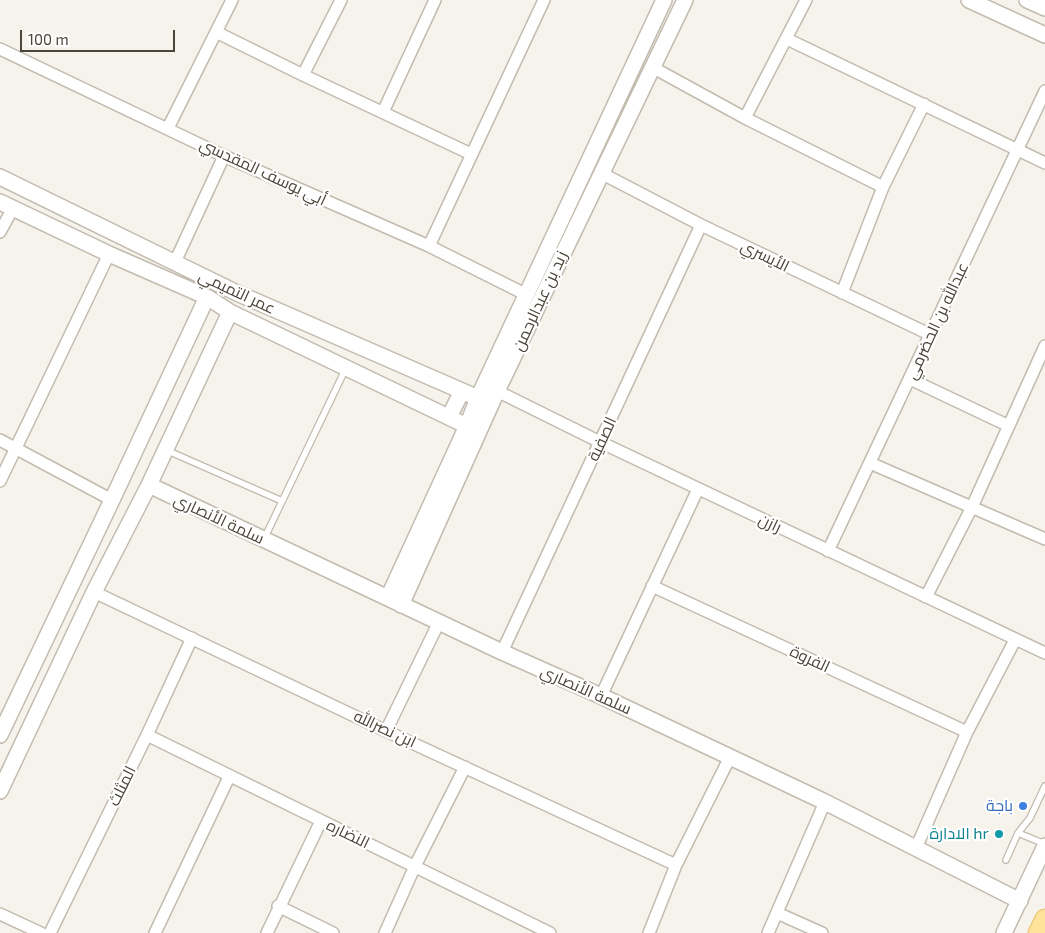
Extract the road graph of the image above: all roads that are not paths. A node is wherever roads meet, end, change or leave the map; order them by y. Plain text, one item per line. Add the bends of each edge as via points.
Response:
1 (232, 0) edge
2 (341, 0) edge
3 (435, 0) edge
4 (544, 0) edge
5 (664, 0) edge
6 (684, 0) edge
7 (806, 0) edge
8 (970, 0) edge
9 (1026, 0) edge
10 (1045, 8) edge
11 (216, 32) junction
12 (1045, 35) edge
13 (787, 39) junction
14 (0, 49) edge
15 (652, 67) junction
16 (303, 75) junction
17 (1045, 91) edge
18 (924, 104) junction
19 (383, 112) junction
20 (744, 118) junction
21 (168, 128) junction
22 (1018, 150) junction
23 (471, 154) junction
24 (224, 156) junction
25 (1045, 163) edge
26 (601, 173) junction
27 (0, 177) edge
28 (883, 187) junction
29 (6, 205) edge
30 (701, 226) junction
31 (0, 232) edge
32 (429, 246) junction
33 (109, 254) junction
34 (175, 262) junction
35 (237, 293) junction
36 (842, 293) junction
37 (527, 295) junction
38 (207, 297) junction
39 (230, 312) junction
40 (931, 334) junction
41 (1045, 346) edge
42 (346, 368) junction
43 (910, 379) junction
44 (497, 391) junction
45 (462, 392) junction
46 (478, 398) junction
47 (449, 417) junction
48 (467, 426) junction
49 (1009, 426) junction
50 (0, 440) edge
51 (600, 442) junction
52 (14, 448) junction
53 (166, 450) junction
54 (870, 463) junction
55 (0, 481) edge
56 (149, 486) junction
57 (698, 489) junction
58 (112, 500) junction
59 (282, 501) junction
60 (972, 507) junction
61 (1045, 539) edge
62 (264, 540) junction
63 (828, 551) junction
64 (652, 586) junction
65 (94, 592) junction
66 (926, 597) junction
67 (394, 601) junction
68 (438, 622) junction
69 (192, 638) junction
70 (1016, 640) junction
71 (502, 652) junction
72 (1045, 653) edge
73 (602, 696) junction
74 (4, 716) edge
75 (386, 731) junction
76 (967, 732) junction
77 (0, 734) edge
78 (147, 736) junction
79 (730, 757) junction
80 (466, 767) junction
81 (229, 777) junction
82 (1045, 786) edge
83 (0, 791) edge
84 (825, 802) junction
85 (321, 821) junction
86 (1018, 833) junction
87 (1045, 845) edge
88 (916, 848) junction
89 (1006, 860) dead end
90 (676, 864) junction
91 (415, 866) junction
92 (1020, 901) junction
93 (278, 906) junction
94 (777, 913) junction
95 (0, 914) edge
96 (1045, 918) edge
97 (41, 933) edge
98 (50, 933) edge
99 (155, 933) edge
100 (266, 933) edge
101 (333, 933) edge
102 (385, 933) edge
103 (550, 933) edge
104 (649, 933) edge
105 (768, 933) edge
106 (822, 933) edge
107 (1004, 933) edge
108 (1038, 933) edge

1 - 11 street
2 - 16 street
3 - 19 street
4 - 23 street
5 - 37 street, زيد بن عبدالرحمن
6 - 15 street, زيد بن عبدالرحمن
7 - 13 street
8 - 12 street
9 - 10 street
11 - 16 street
11 - 21 street
13 - 18 street
13 - 20 street
14 - 21 street, أبي يوسف المقدسي
15 - 20 street
15 - 26 street, زيد بن عبدالرحمن
16 - 19 street
17 - 22 street, عبدالله بن الحضرمي
18 - 22 street
18 - 28 street
19 - 23 street
20 - 28 street
21 - 24 street, أبي يوسف المقدسي
22 - 25 street
22 - 40 street, عبدالله بن الحضرمي
23 - 32 street
24 - 32 street, أبي يوسف المقدسي
24 - 34 street
26 - 30 street, الأيسري
26 - 44 street, زيد بن عبدالرحمن
27 - 34 street, عمر التميمي
28 - 36 street
29 - 31 street
29 - 33 street
30 - 36 street, الأيسري
30 - 51 street, الصفية
32 - 37 street, أبي يوسف المقدسي
33 - 38 street
33 - 52 street
34 - 35 street, عمر التميمي
35 - 39 street
35 - 45 street, عمر التميمي
36 - 40 street, الأيسري
37 - 46 street, زيد بن عبدالرحمن
38 - 39 street
38 - 58 street
39 - 42 street
39 - 53 street
40 - 43 street, عبدالله بن الحضرمي
41 - 49 street
42 - 47 street
42 - 59 lane
43 - 49 street
43 - 54 street, عبدالله بن الحضرمي
44 - 51 street, رازن
44 - 67 street, زيد بن عبدالرحمن
45 - 46 street, عمر التميمي
45 - 47 street
46 - 48 street, زيد بن عبدالرحمن
47 - 48 street
48 - 67 street, زيد بن عبدالرحمن
49 - 60 street
50 - 52 street
51 - 57 street, رازن
51 - 71 street, الصفية
52 - 55 street
52 - 58 street
53 - 56 street
53 - 59 lane
54 - 60 street
54 - 63 street, عبدالله بن الحضرمي
56 - 62 street, سلمة الأنصاري
56 - 65 street
57 - 63 street, رازن
57 - 64 street
58 - 74 street
59 - 62 lane
60 - 61 street
60 - 66 street
62 - 67 street, سلمة الأنصاري
63 - 66 street, رازن
64 - 73 street
64 - 76 street, الفروة
65 - 69 street, ابن نصرالله
65 - 83 street
66 - 70 street, رازن
67 - 68 street, سلمة الأنصاري
68 - 71 street, سلمة الأنصاري
68 - 75 street
69 - 75 street, ابن نصرالله
69 - 78 street, المثلث
70 - 72 street, رازن
70 - 76 street
71 - 73 street, سلمة الأنصاري
73 - 79 street, سلمة الأنصاري
74 - 77 street
75 - 80 street, ابن نصرالله
76 - 88 street
78 - 81 street, النضاره
78 - 98 street, المثلث
79 - 84 street, سلمة الأنصاري
79 - 90 street
80 - 90 street, ابن نصرالله
80 - 91 street
81 - 85 street, النضاره
81 - 99 street
82 - 86 lane via 1030,818
84 - 88 street, سلمة الأنصاري
84 - 94 street
85 - 91 street, النضاره
85 - 93 street
86 - 87 lane
86 - 89 lane
87 - 92 street
88 - 92 street, سلمة الأنصاري
90 - 104 street
91 - 102 street
91 - 103 street, النضاره
92 - 107 street
93 - 100 street
93 - 101 street
94 - 105 street
94 - 106 street
95 - 97 street
96 - 108 main road

